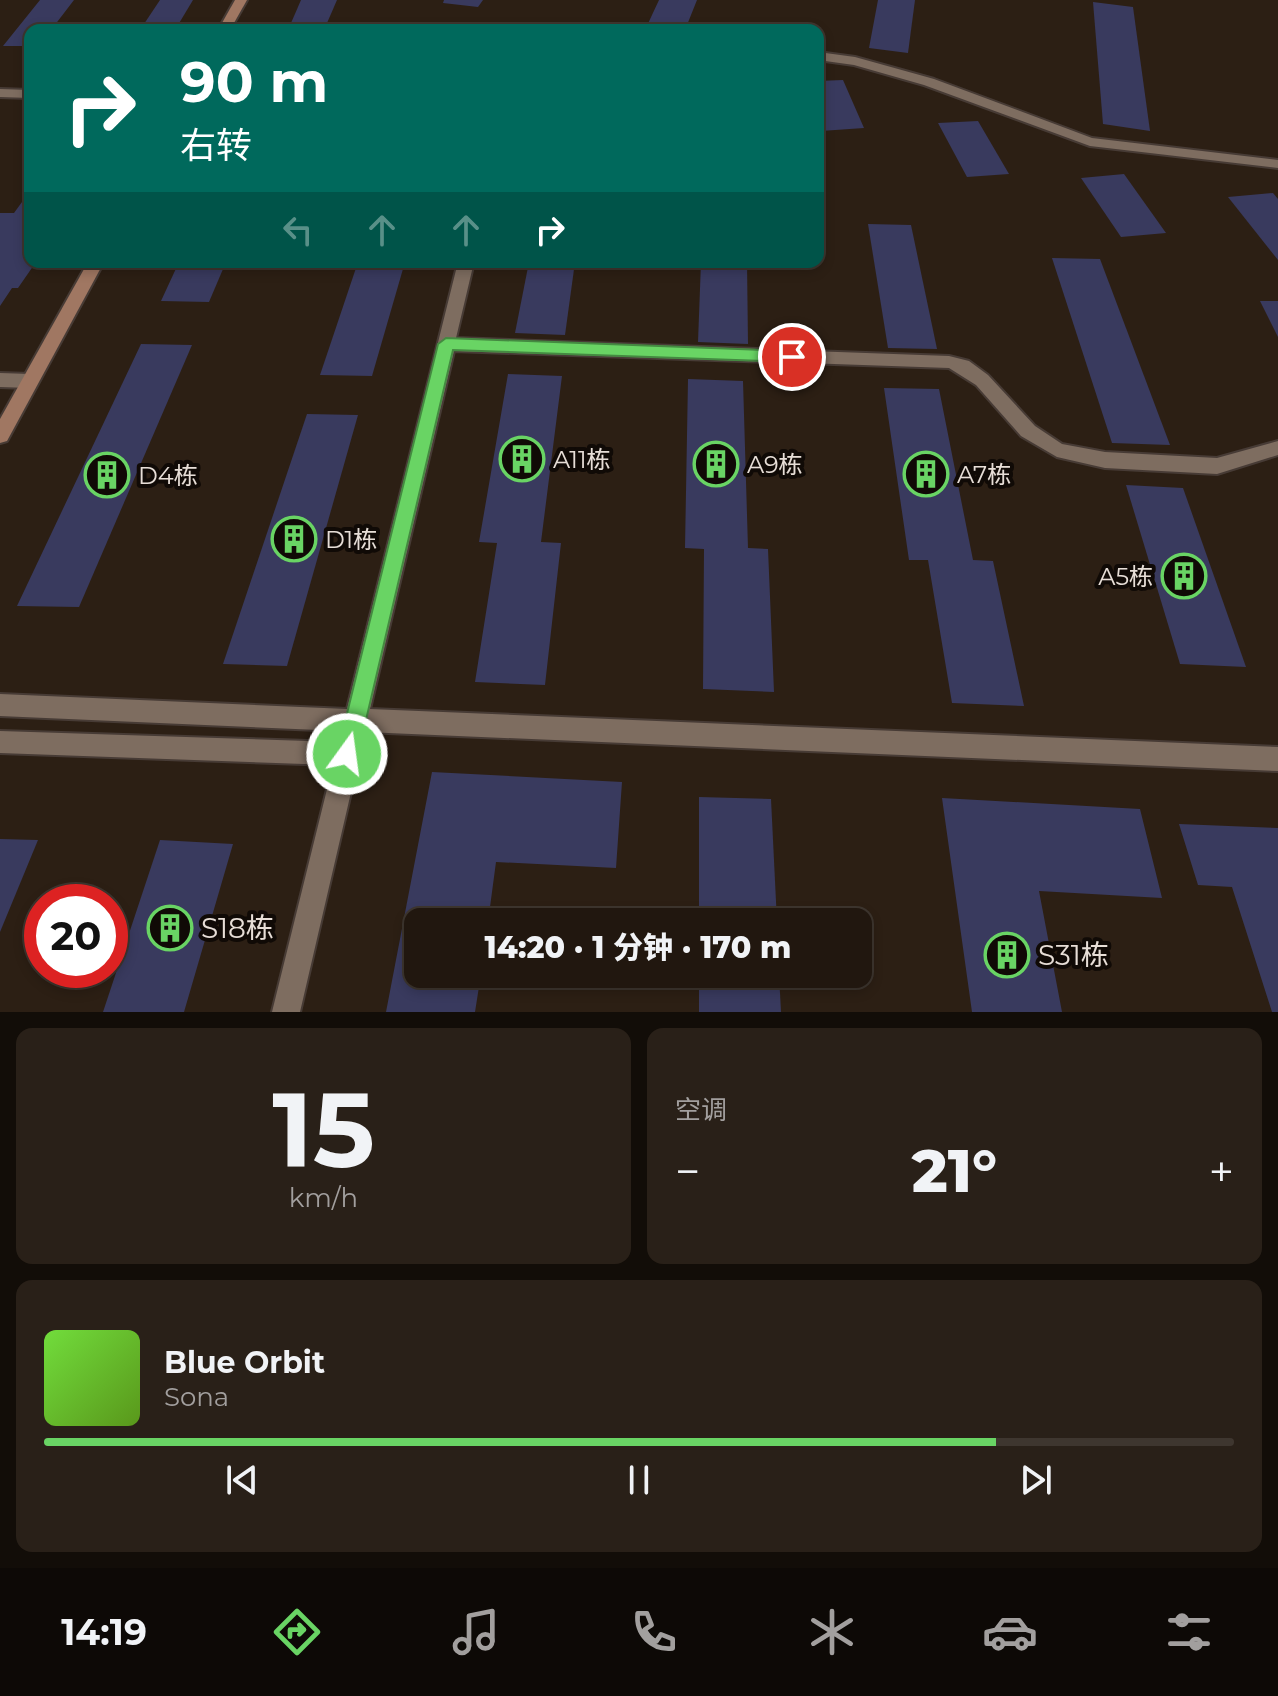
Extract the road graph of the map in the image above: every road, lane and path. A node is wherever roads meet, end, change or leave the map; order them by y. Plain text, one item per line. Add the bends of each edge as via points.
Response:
1 (241, 0) edge
2 (227, 24) edge
3 (824, 57) edge
4 (0, 93) edge
5 (24, 94) edge
6 (1278, 164) edge
7 (93, 268) edge
8 (465, 268) edge
9 (446, 344) junction
10 (0, 380) edge
11 (30, 381) junction
12 (0, 436) edge
13 (1278, 448) edge
14 (0, 705) edge
15 (356, 718) junction
16 (0, 742) edge
17 (347, 754) junction
18 (1278, 759) edge
19 (286, 1012) edge

1 - 2 street
3 - 6 lane via 929,82 1090,142
4 - 5 lane
7 - 11 street
8 - 9 lane
9 - 13 lane via 949,362 982,380 1028,431 1057,450 1105,460 1217,466
9 - 15 lane
10 - 11 lane
11 - 12 street
14 - 15 lane
15 - 17 lane
15 - 18 lane
16 - 17 lane
17 - 19 lane

